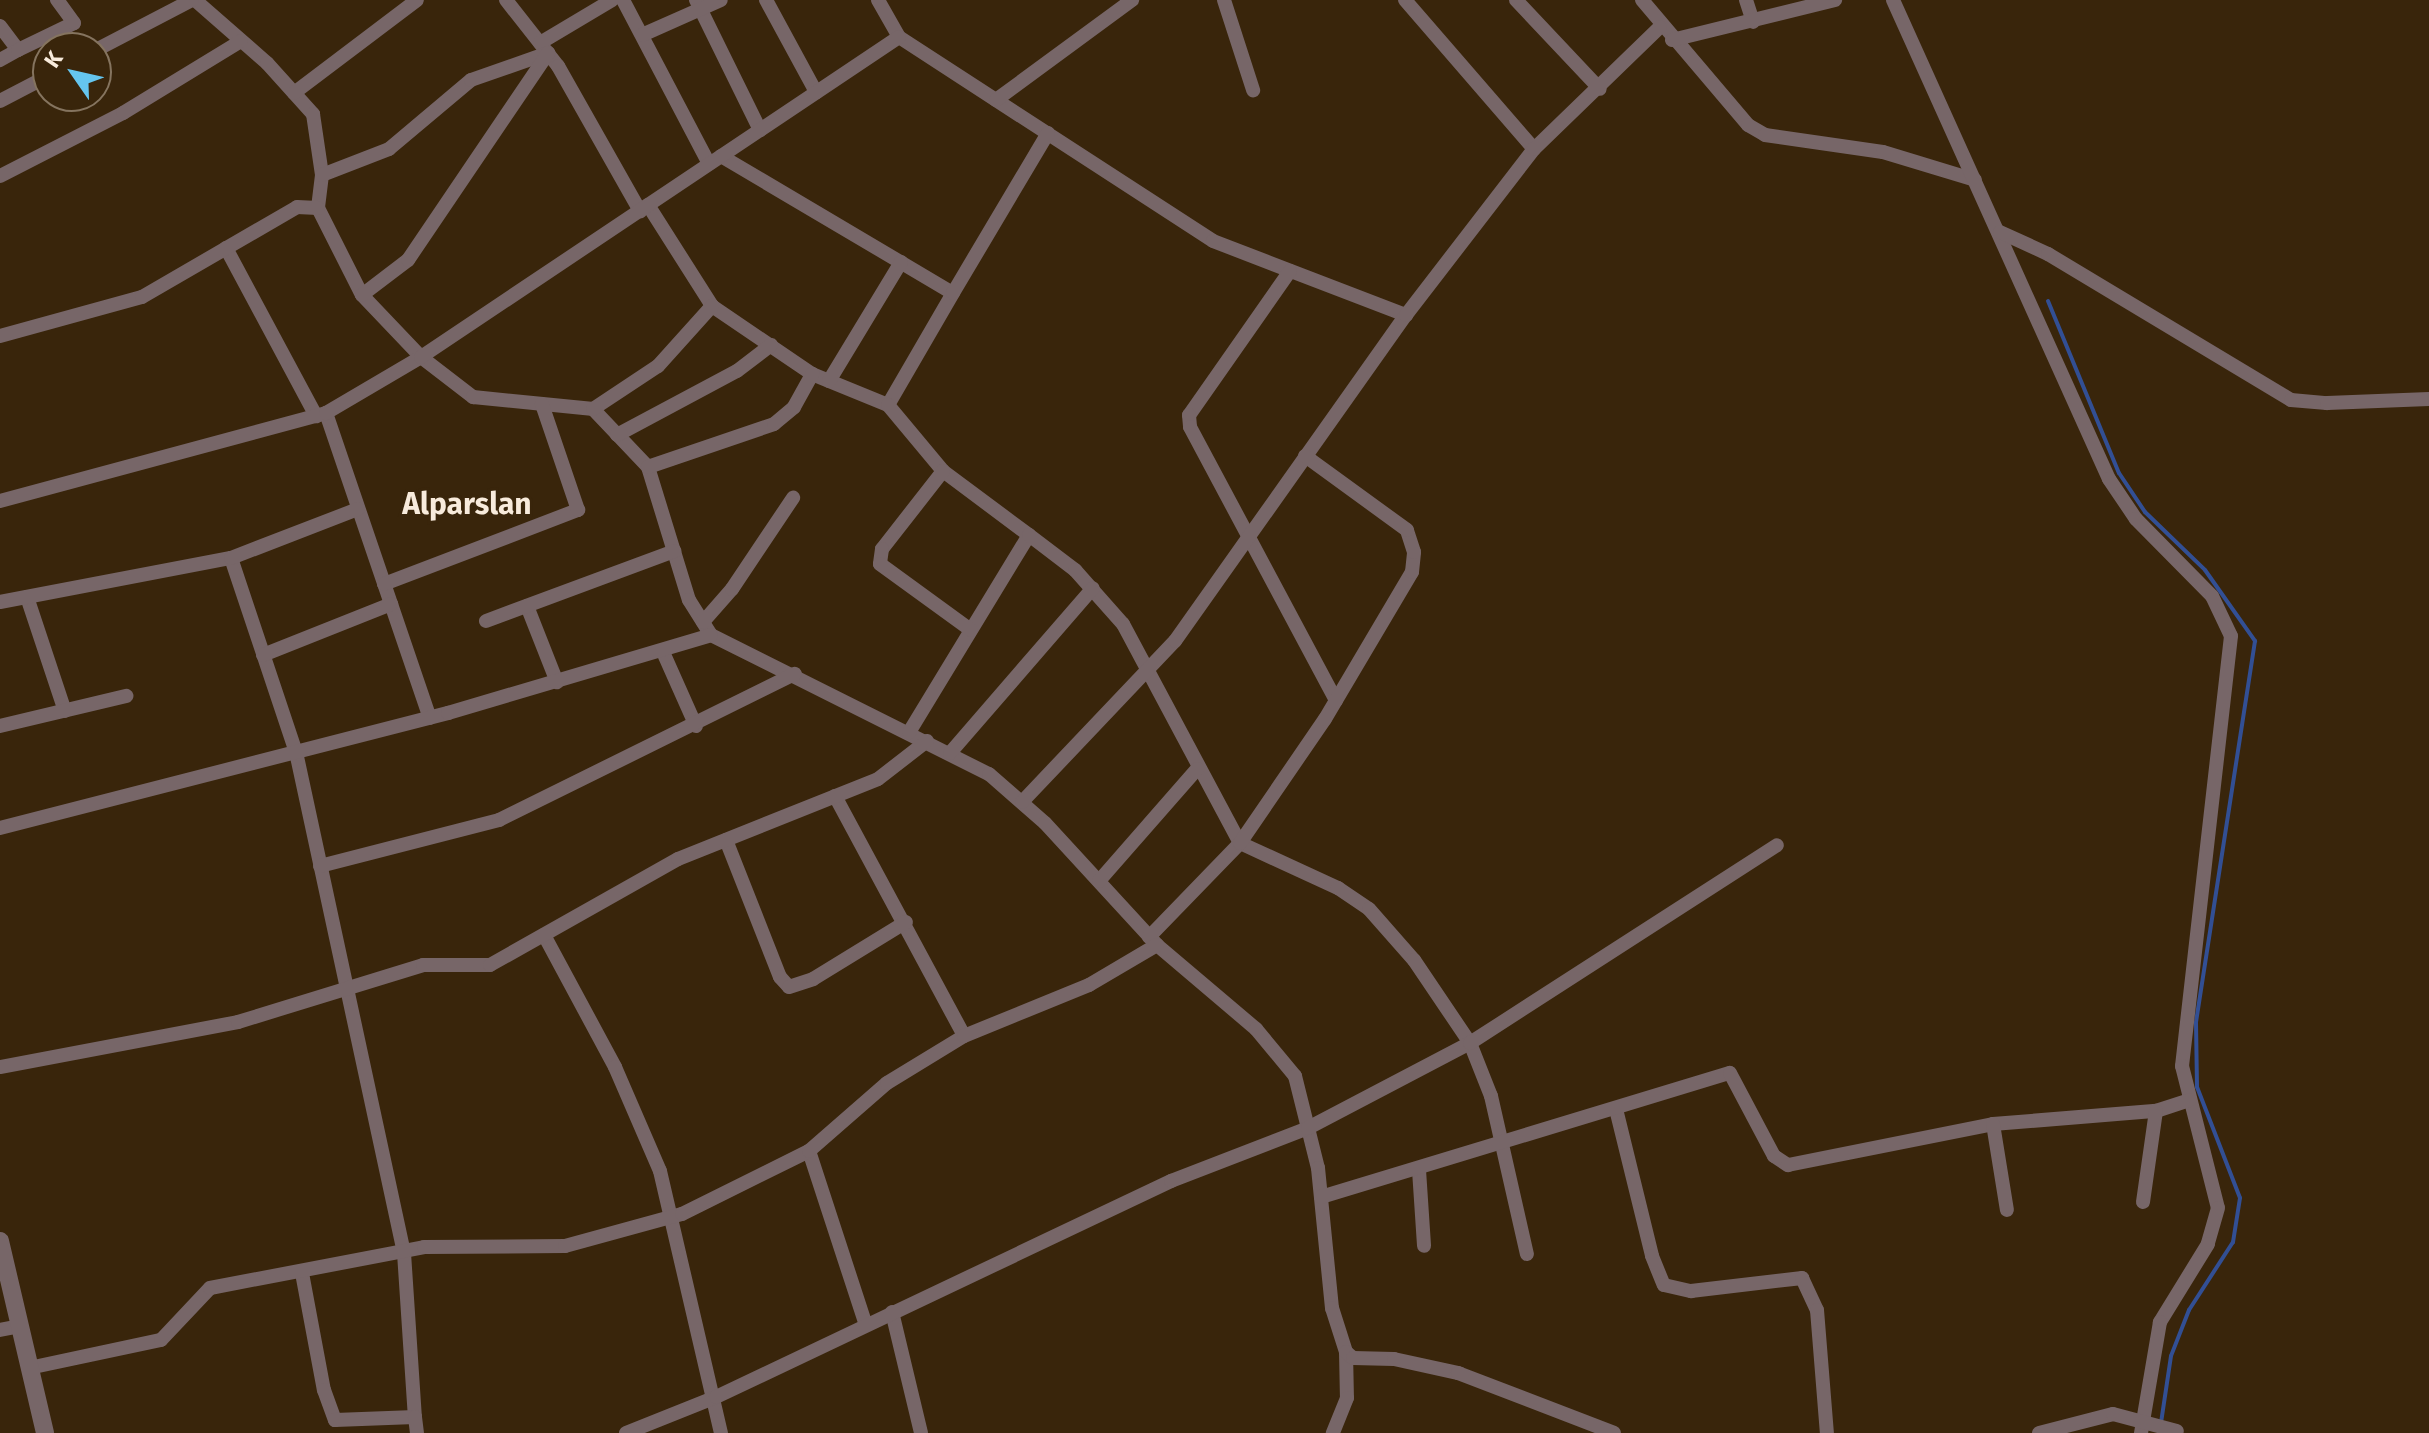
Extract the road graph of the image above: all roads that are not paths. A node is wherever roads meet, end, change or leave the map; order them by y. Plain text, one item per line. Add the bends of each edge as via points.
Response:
1 (57, 0) edge
2 (193, 0) edge
3 (417, 0) edge
4 (506, 0) edge
5 (612, 0) edge
6 (623, 0) edge
7 (721, 0) edge
8 (766, 0) edge
9 (878, 0) edge
10 (1132, 0) edge
11 (1224, 0) edge
12 (1405, 0) edge
13 (1516, 0) edge
14 (1642, 0) edge
15 (1746, 0) edge
16 (1835, 0) edge
17 (1893, 0) edge
18 (699, 5) edge
19 (1753, 22) junction
20 (0, 26) edge
21 (1660, 27) junction
22 (642, 35) junction
23 (899, 37) junction
24 (1672, 40) junction
25 (241, 41) junction
26 (112, 42) edge
27 (544, 48) junction
28 (18, 50) junction
29 (0, 60) edge
30 (32, 84) edge
31 (1600, 89) junction
32 (1253, 90) dead end
33 (816, 92) junction
34 (294, 93) junction
35 (996, 100) junction
36 (0, 101) edge
37 (760, 130) junction
38 (1048, 133) junction
39 (1534, 149) junction
40 (715, 160) junction
41 (322, 175) junction
42 (0, 176) edge
43 (1975, 180) junction
44 (318, 208) junction
45 (644, 208) junction
46 (1998, 231) junction
47 (226, 248) junction
48 (901, 262) junction
49 (1290, 271) junction
50 (953, 293) junction
51 (362, 295) junction
52 (712, 306) junction
53 (1406, 315) junction
54 (0, 320) edge
55 (3, 335) edge
56 (771, 345) junction
57 (421, 357) junction
58 (812, 374) junction
59 (829, 381) junction
60 (2429, 399) edge
61 (542, 404) junction
62 (888, 405) junction
63 (593, 409) junction
64 (321, 414) junction
65 (617, 435) junction
66 (1305, 456) junction
67 (648, 467) junction
68 (943, 471) junction
69 (793, 498) dead end
70 (0, 501) edge
71 (358, 509) junction
72 (1029, 535) junction
73 (1249, 538) junction
74 (674, 551) junction
75 (231, 558) junction
76 (384, 584) junction
77 (1093, 588) junction
78 (27, 597) junction
79 (0, 602) edge
80 (391, 604) junction
81 (527, 606) junction
82 (486, 621) dead end
83 (707, 628) junction
84 (971, 630) junction
85 (663, 652) junction
86 (263, 655) junction
87 (1150, 673) junction
88 (795, 674) junction
89 (557, 682) junction
90 (126, 696) dead end
91 (1336, 701) junction
92 (65, 711) junction
93 (430, 718) junction
94 (0, 726) edge
95 (696, 726) junction
96 (909, 732) junction
97 (927, 741) junction
98 (296, 752) junction
99 (950, 753) junction
100 (1197, 769) junction
101 (835, 796) junction
102 (1022, 802) junction
103 (0, 828) edge
104 (726, 840) junction
105 (1240, 843) junction
106 (1777, 845) dead end
107 (320, 866) junction
108 (1099, 881) junction
109 (906, 922) junction
110 (544, 935) junction
111 (1153, 941) junction
112 (346, 989) junction
113 (964, 1036) junction
114 (1470, 1043) junction
115 (0, 1067) edge
116 (2189, 1100) junction
117 (1616, 1109) junction
118 (2156, 1111) junction
119 (1993, 1124) junction
120 (1308, 1128) junction
121 (1502, 1143) junction
122 (809, 1151) junction
123 (1419, 1170) junction
124 (1321, 1197) junction
125 (2143, 1202) dead end
126 (2007, 1210) dead end
127 (671, 1217) junction
128 (0, 1241) edge
129 (1424, 1246) dead end
130 (404, 1253) junction
131 (1527, 1254) dead end
132 (302, 1273) junction
133 (892, 1312) junction
134 (866, 1325) junction
135 (20, 1326) junction
136 (0, 1330) edge
137 (1346, 1352) junction
138 (29, 1368) junction
139 (716, 1397) junction
140 (415, 1417) junction
141 (2142, 1426) edge
142 (2177, 1431) dead end
143 (45, 1433) edge
144 (417, 1433) edge
145 (626, 1433) edge
146 (721, 1433) edge
147 (921, 1433) edge
148 (1333, 1433) edge
149 (1614, 1433) edge
150 (1827, 1433) edge
151 (2039, 1433) edge

1 - 28 street via 74,23
2 - 25 street
2 - 26 street
3 - 34 street
4 - 27 street
5 - 27 street
6 - 22 street
7 - 18 street
8 - 33 street
9 - 23 street
10 - 35 street
11 - 32 street
12 - 39 street
13 - 31 street
14 - 21 street
15 - 19 street
16 - 19 street
17 - 43 street
18 - 22 street
18 - 37 street
19 - 24 street
20 - 28 street
21 - 24 street
21 - 31 street
22 - 40 street
23 - 33 street
23 - 35 street
24 - 43 street via 1748,125 1765,135 1883,152
25 - 34 street
25 - 42 street via 123,113
27 - 41 street via 471,80 389,149
27 - 45 street
27 - 51 street via 408,260
28 - 29 street
30 - 36 street
31 - 39 street
33 - 37 street
34 - 41 street via 313,114
35 - 38 street
37 - 40 street
38 - 49 street via 1213,241
38 - 50 street
39 - 53 street
40 - 45 street
40 - 48 street
41 - 44 street
43 - 46 street
44 - 47 street via 297,207
44 - 51 street
45 - 52 street
45 - 57 street
46 - 60 street via 2016,244 2048,254 2291,400
46 - 116 street via 2109,479 2136,519 2212,596 2231,636 2183,1042
47 - 55 street via 142,297
47 - 64 street
48 - 50 street
48 - 59 street
49 - 53 street
49 - 73 street via 1189,415 1190,427
50 - 62 street
51 - 57 street
52 - 56 street
52 - 63 street via 658,366
53 - 66 street
54 - 55 street
56 - 58 street
56 - 65 street via 737,371
57 - 61 street via 473,397
57 - 64 street
58 - 59 street
58 - 67 street via 794,407 774,424
59 - 62 street
61 - 63 street
61 - 76 street via 578,510
62 - 68 street
63 - 65 street
64 - 70 street
64 - 71 street
65 - 67 street
66 - 73 street
66 - 91 street via 1407,530 1414,552 1412,572
67 - 74 street
68 - 72 street
68 - 84 street via 882,549 880,564
69 - 83 street
71 - 75 street
71 - 76 street
72 - 77 street
72 - 84 street
73 - 87 street
73 - 91 street
74 - 81 street
74 - 83 street via 689,600
75 - 78 street
75 - 86 street
76 - 80 street
77 - 87 street via 1123,624
77 - 99 street
78 - 79 street
78 - 92 street
80 - 86 street
80 - 93 street
81 - 82 street
81 - 89 street
83 - 85 street
83 - 88 street
84 - 96 street
85 - 89 street
85 - 95 street
86 - 98 street
87 - 100 street
87 - 102 street
88 - 95 street
88 - 96 street
89 - 93 street
90 - 92 street
91 - 105 street
92 - 94 street
93 - 98 street
95 - 107 street via 499,820
96 - 97 street
97 - 99 street
97 - 101 street via 878,779
98 - 103 street
98 - 107 street
99 - 102 street via 989,774
100 - 105 street
100 - 108 street
101 - 104 street
101 - 109 street
102 - 108 street
104 - 109 street via 780,977 789,987 813,979
104 - 110 street via 678,859
105 - 111 street
105 - 114 street via 1338,888 1369,909 1414,960
106 - 114 street
107 - 112 street
108 - 111 street
109 - 113 street
110 - 112 street via 490,965 423,965
110 - 127 street via 615,1067 660,1171
111 - 113 street via 1089,985
111 - 120 street via 1256,1029 1295,1076
112 - 115 street via 238,1022
112 - 130 street
113 - 122 street via 887,1083
114 - 120 street
114 - 121 street
116 - 118 street
116 - 141 street via 2216,1186 2216,1227 2160,1322
117 - 119 street via 1730,1073 1774,1156 1788,1165
117 - 121 street
117 - 150 street via 1664,1285 1691,1291 1802,1278 1817,1310
118 - 119 street
118 - 125 street
119 - 126 street
120 - 124 street
120 - 133 street via 1171,1181
121 - 123 street
121 - 131 street
122 - 127 street
122 - 134 street
123 - 124 street
123 - 129 street
124 - 137 street via 1332,1308
127 - 130 street via 565,1246 424,1247
127 - 139 street
128 - 135 street
130 - 132 street
130 - 140 street
132 - 138 street via 210,1288 161,1340
132 - 140 street via 324,1390 335,1420
133 - 134 street
133 - 147 street
134 - 139 street
135 - 136 street
135 - 138 street
137 - 148 street via 1347,1398
137 - 149 street via 1353,1358 1394,1359 1458,1373
138 - 143 street
139 - 145 street
139 - 146 street
140 - 144 street
141 - 142 street
141 - 151 street via 2113,1414

